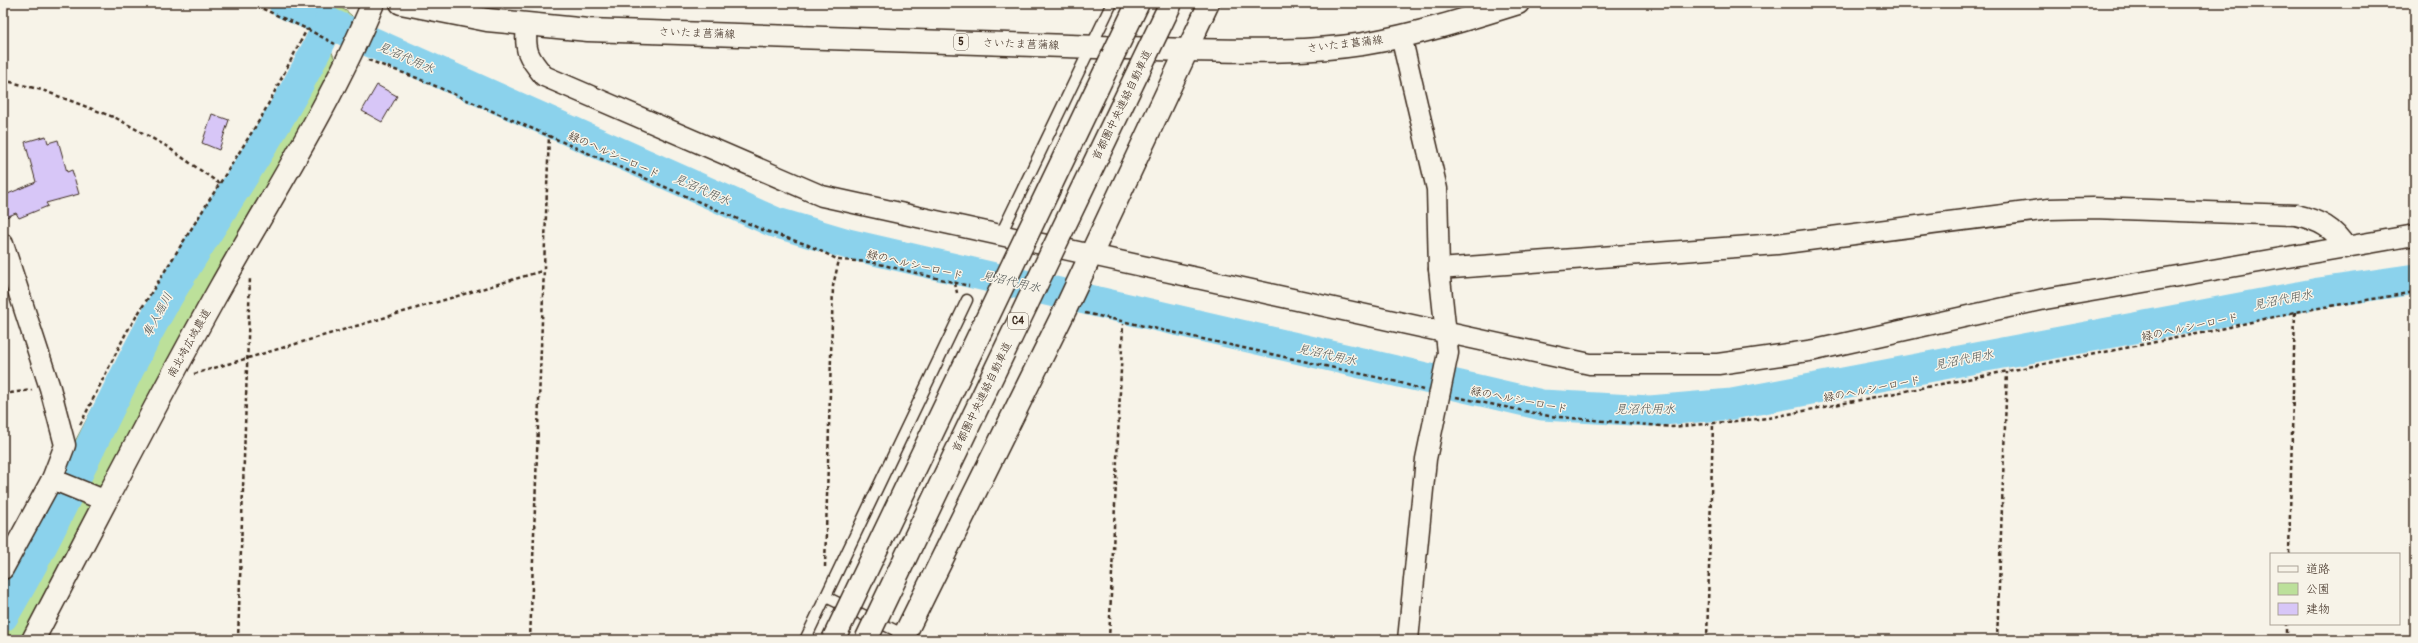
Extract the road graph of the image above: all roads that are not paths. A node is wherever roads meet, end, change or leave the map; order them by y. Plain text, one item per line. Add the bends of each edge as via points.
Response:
1 (372, 3) edge
2 (401, 3) edge
3 (1112, 3) edge
4 (1138, 3) edge
5 (1171, 3) edge
6 (1209, 3) edge
7 (1518, 3) edge
8 (527, 25) junction
9 (1401, 36) junction
10 (1092, 46) junction
11 (1187, 50) junction
12 (2415, 235) edge
13 (1000, 236) junction
14 (3, 244) edge
15 (2346, 248) junction
16 (1089, 256) junction
17 (1439, 269) junction
18 (967, 300) dead end
19 (1448, 344) junction
20 (55, 480) junction
21 (103, 500) junction
22 (3, 569) edge
23 (826, 597) junction
24 (904, 638) edge
25 (32, 640) edge
26 (805, 640) edge
27 (833, 640) edge
28 (866, 640) edge
29 (1408, 640) edge

1 - 21 main road, 南北埼広域農道 via 353,52
2 - 8 main road, さいたま菖蒲線 / 5 via 453,15
3 - 10 lane
4 - 27 main road, C4, bridge
5 - 28 main road, 首都圏中央連絡自動車道 / C4, bridge
6 - 11 street
7 - 9 main road, さいたま菖蒲線 / 5
8 - 10 main road, さいたま菖蒲線 / 5 via 604,30
8 - 13 street via 525,43 528,57 544,76 573,89 822,196
9 - 11 main road, さいたま菖蒲線 / 5 via 1318,49
9 - 17 street via 1437,189
10 - 11 main road, さいたま菖蒲線 / 5
10 - 13 lane
11 - 16 main road
12 - 15 street
13 - 16 street
14 - 20 street via 50,388 65,445
15 - 17 street via 2340,236 2325,226 2296,215 2056,209 2026,210 1778,244
15 - 19 street via 2045,299 1815,350 1718,364 1590,364
16 - 19 street
16 - 24 main road
17 - 19 street
18 - 23 lane
19 - 29 street via 1426,459
20 - 21 street
20 - 22 street
21 - 25 main road, 南北埼広域農道
23 - 24 lane
23 - 26 lane

